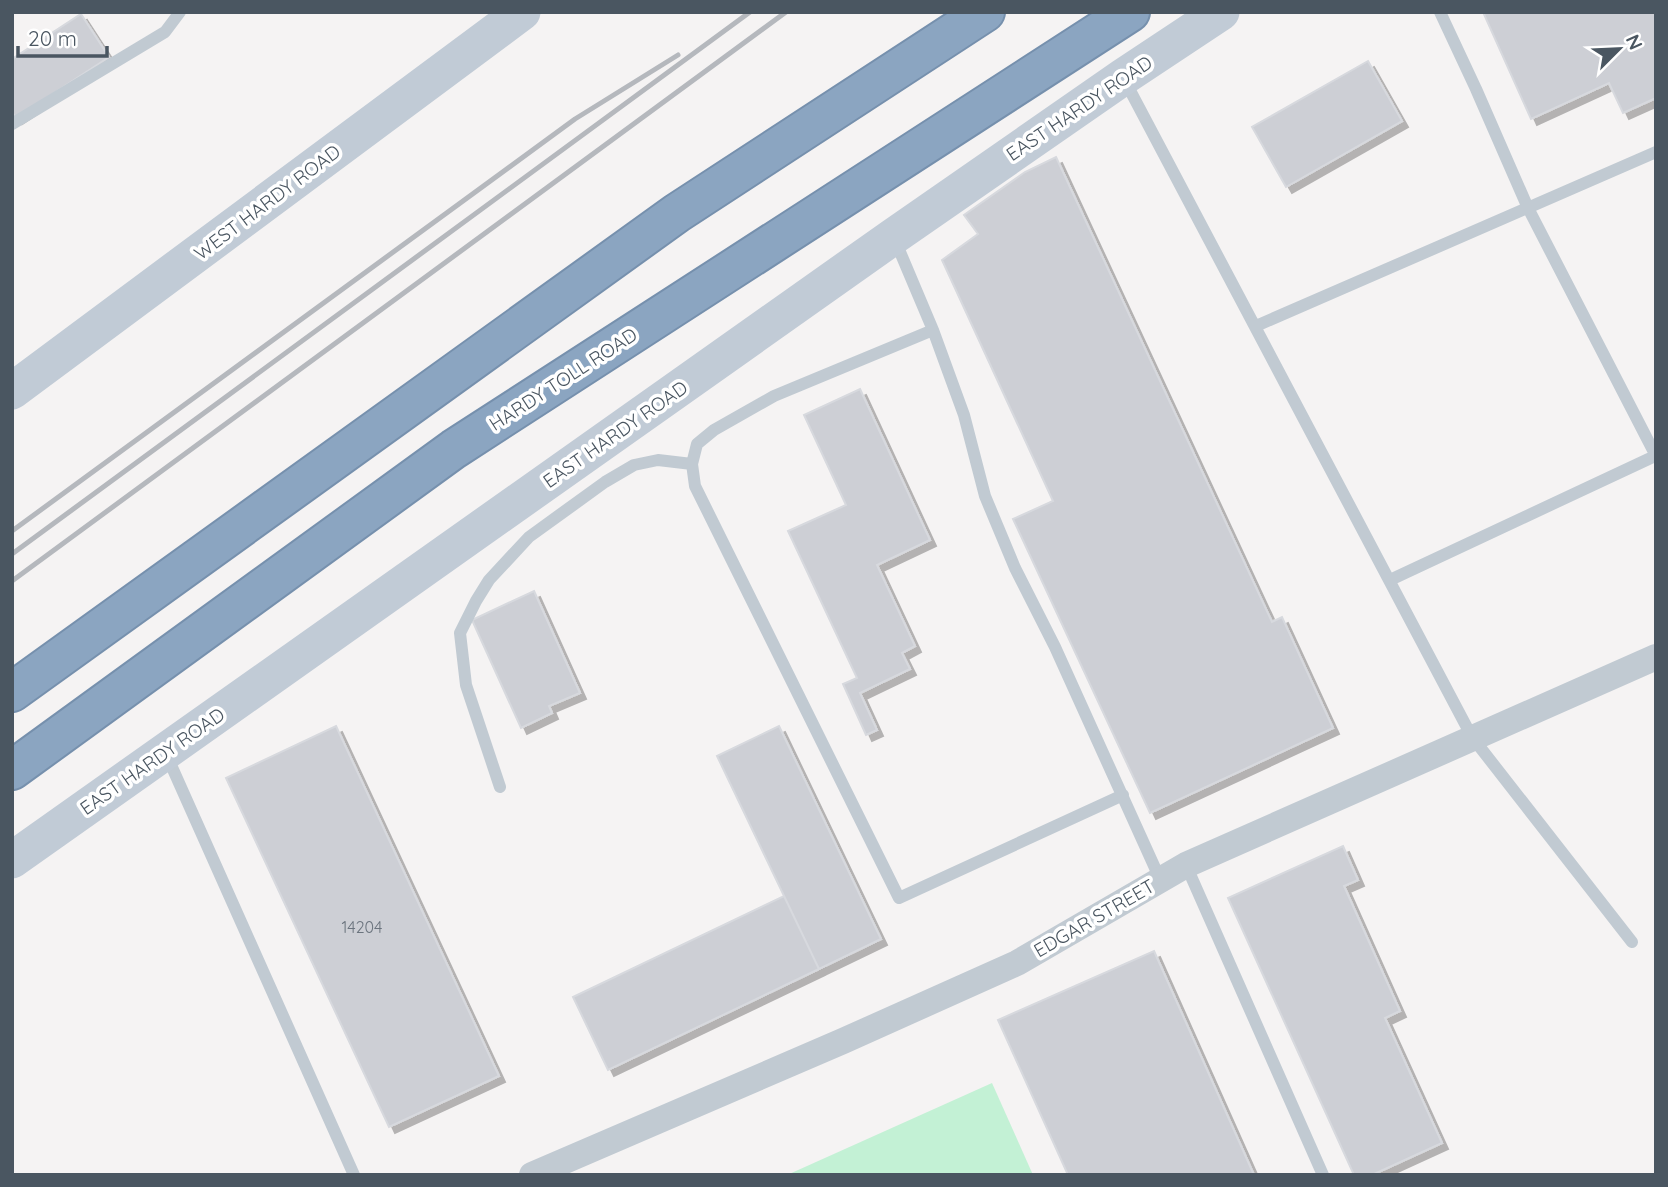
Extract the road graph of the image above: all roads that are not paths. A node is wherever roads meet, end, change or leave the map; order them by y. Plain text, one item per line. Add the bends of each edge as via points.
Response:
1 (180, 12) edge
2 (523, 12) edge
3 (985, 12) edge
4 (1130, 12) edge
5 (1222, 12) edge
6 (1440, 12) edge
7 (1123, 77) junction
8 (12, 124) edge
9 (1656, 152) edge
10 (1528, 208) junction
11 (894, 236) junction
12 (1256, 326) junction
13 (933, 330) junction
14 (12, 391) edge
15 (1655, 456) edge
16 (692, 464) junction
17 (1390, 580) junction
18 (1656, 657) edge
19 (12, 692) edge
20 (1472, 737) junction
21 (166, 752) junction
22 (12, 770) edge
23 (500, 787) dead end
24 (1123, 794) junction
25 (12, 860) edge
26 (1186, 865) junction
27 (1160, 879) junction
28 (1632, 942) dead end
29 (354, 1175) edge
30 (532, 1175) edge
31 (1323, 1175) edge

1 - 8 lane via 165,32
2 - 14 main road, WEST HARDY ROAD
3 - 19 highway via 677,213
4 - 22 highway, HARDY TOLL ROAD via 454,449
5 - 7 main road, EAST HARDY ROAD
6 - 10 lane
7 - 11 main road, EAST HARDY ROAD
7 - 12 lane
9 - 10 lane
10 - 12 lane
10 - 15 lane
11 - 13 lane
11 - 21 main road, EAST HARDY ROAD
12 - 17 lane
13 - 16 lane via 762,402 696,444
13 - 24 lane via 964,415 985,496
15 - 17 lane
16 - 23 lane via 658,460 634,466 605,482 529,537 476,601 460,633 466,685
16 - 24 lane via 695,486 899,898
17 - 20 lane
18 - 20 street, EDGAR STREET
20 - 26 street, EDGAR STREET
20 - 28 lane
21 - 25 main road, EAST HARDY ROAD
21 - 29 lane
24 - 27 lane
26 - 27 street, EDGAR STREET
26 - 31 lane
27 - 30 street, EDGAR STREET via 1017,962

